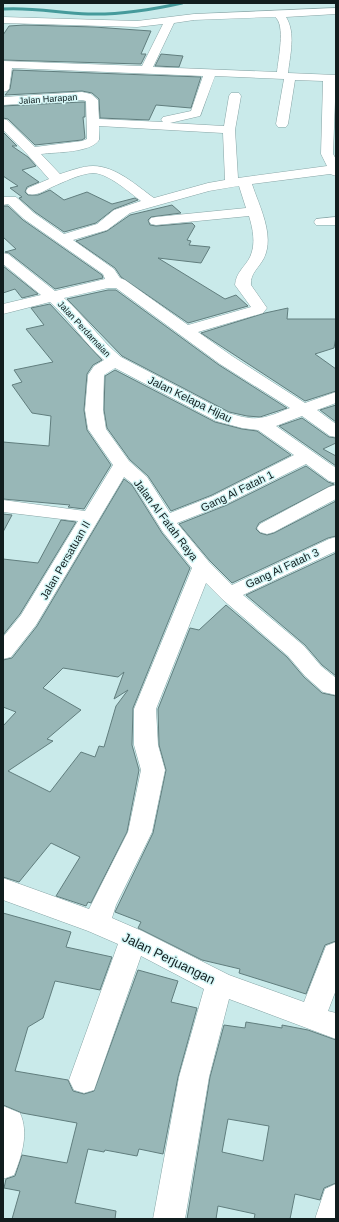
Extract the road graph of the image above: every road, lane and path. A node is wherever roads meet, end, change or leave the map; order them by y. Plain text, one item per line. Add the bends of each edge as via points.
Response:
1 (336, 10) edge
2 (276, 14) junction
3 (3, 20) edge
4 (170, 20) junction
5 (5, 64) edge
6 (146, 69) junction
7 (210, 73) junction
8 (286, 76) junction
9 (332, 78) edge
10 (3, 89) edge
11 (235, 96) dead end
12 (3, 101) edge
13 (92, 122) junction
14 (3, 124) edge
15 (282, 124) dead end
16 (152, 126) junction
17 (228, 130) junction
18 (32, 151) junction
19 (336, 171) edge
20 (57, 180) junction
21 (238, 182) junction
22 (33, 191) dead end
23 (7, 201) edge
24 (151, 202) junction
25 (255, 211) junction
26 (156, 221) dead end
27 (336, 221) edge
28 (321, 222) dead end
29 (64, 239) junction
30 (5, 260) edge
31 (114, 282) junction
32 (53, 297) junction
33 (3, 309) edge
34 (186, 330) junction
35 (115, 361) junction
36 (336, 397) edge
37 (303, 409) junction
38 (263, 425) junction
39 (336, 432) edge
40 (307, 456) junction
41 (122, 465) junction
42 (336, 477) edge
43 (336, 491) edge
44 (3, 506) edge
45 (90, 517) junction
46 (165, 521) junction
47 (267, 528) dead end
48 (336, 543) edge
49 (202, 567) junction
50 (229, 594) junction
51 (3, 652) edge
52 (336, 688) edge
53 (3, 888) edge
54 (97, 923) junction
55 (133, 939) junction
56 (336, 954) edge
57 (219, 983) junction
58 (324, 1021) edge
59 (84, 1080) dead end
60 (3, 1120) edge
61 (3, 1164) edge
62 (336, 1200) edge
63 (169, 1219) edge
64 (331, 1219) edge

1 - 2 street
2 - 4 street
2 - 8 street via 285,22
3 - 4 street via 116,24
4 - 6 street
5 - 6 street
5 - 10 street
6 - 7 street
7 - 8 street
7 - 16 street via 196,113 158,122
8 - 9 street
8 - 15 street
9 - 19 street via 327,154
11 - 17 street
12 - 13 street, Jalan Harapan via 87,97 92,100
13 - 16 street
13 - 18 street, Jalan Harapan via 93,140 90,143
14 - 18 street
16 - 17 street
17 - 21 street
18 - 20 street
19 - 21 street
20 - 22 street
20 - 24 street via 97,169 113,176
21 - 24 street
21 - 25 street
23 - 29 street
24 - 29 street via 119,213 93,230
25 - 26 street
25 - 34 street via 260,228 260,248 257,258 245,274 243,285 259,308
27 - 28 street
29 - 31 street via 109,272
30 - 32 street, Jalan Perdamaian
31 - 32 street
31 - 34 street via 124,284
32 - 33 street
32 - 35 street, Jalan Perdamaian
34 - 37 street via 226,360
35 - 38 street, Jalan Kelapa Hijau via 222,417 242,423
35 - 41 street, Jalan Al Fatah Raya via 96,375 94,410 97,429
36 - 37 street, Jalan Kelapa Hijau
37 - 38 street, Jalan Kelapa Hijau
37 - 39 street
38 - 40 street
40 - 42 street
40 - 46 street, Gang Al Fatah 1 via 223,499
41 - 45 street, Jalan Persatuan II
41 - 46 street, Jalan Al Fatah Raya via 140,481
43 - 47 street
44 - 45 street
45 - 51 street, Jalan Persatuan II via 29,620
46 - 49 street, Jalan Al Fatah Raya
48 - 50 street, Gang Al Fatah 3
49 - 50 street, Jalan Al Fatah Raya
49 - 54 street via 145,709 146,745 153,770 142,827 103,905
50 - 52 street, Jalan Al Fatah Raya via 296,651 313,671
53 - 54 street, Jalan Perjuangan
54 - 55 street, Jalan Perjuangan
55 - 57 street, Jalan Perjuangan
55 - 59 street
56 - 58 street
57 - 58 street, Jalan Perjuangan
57 - 63 street via 194,1077
60 - 61 street via 8,1123 10,1135
62 - 64 street

